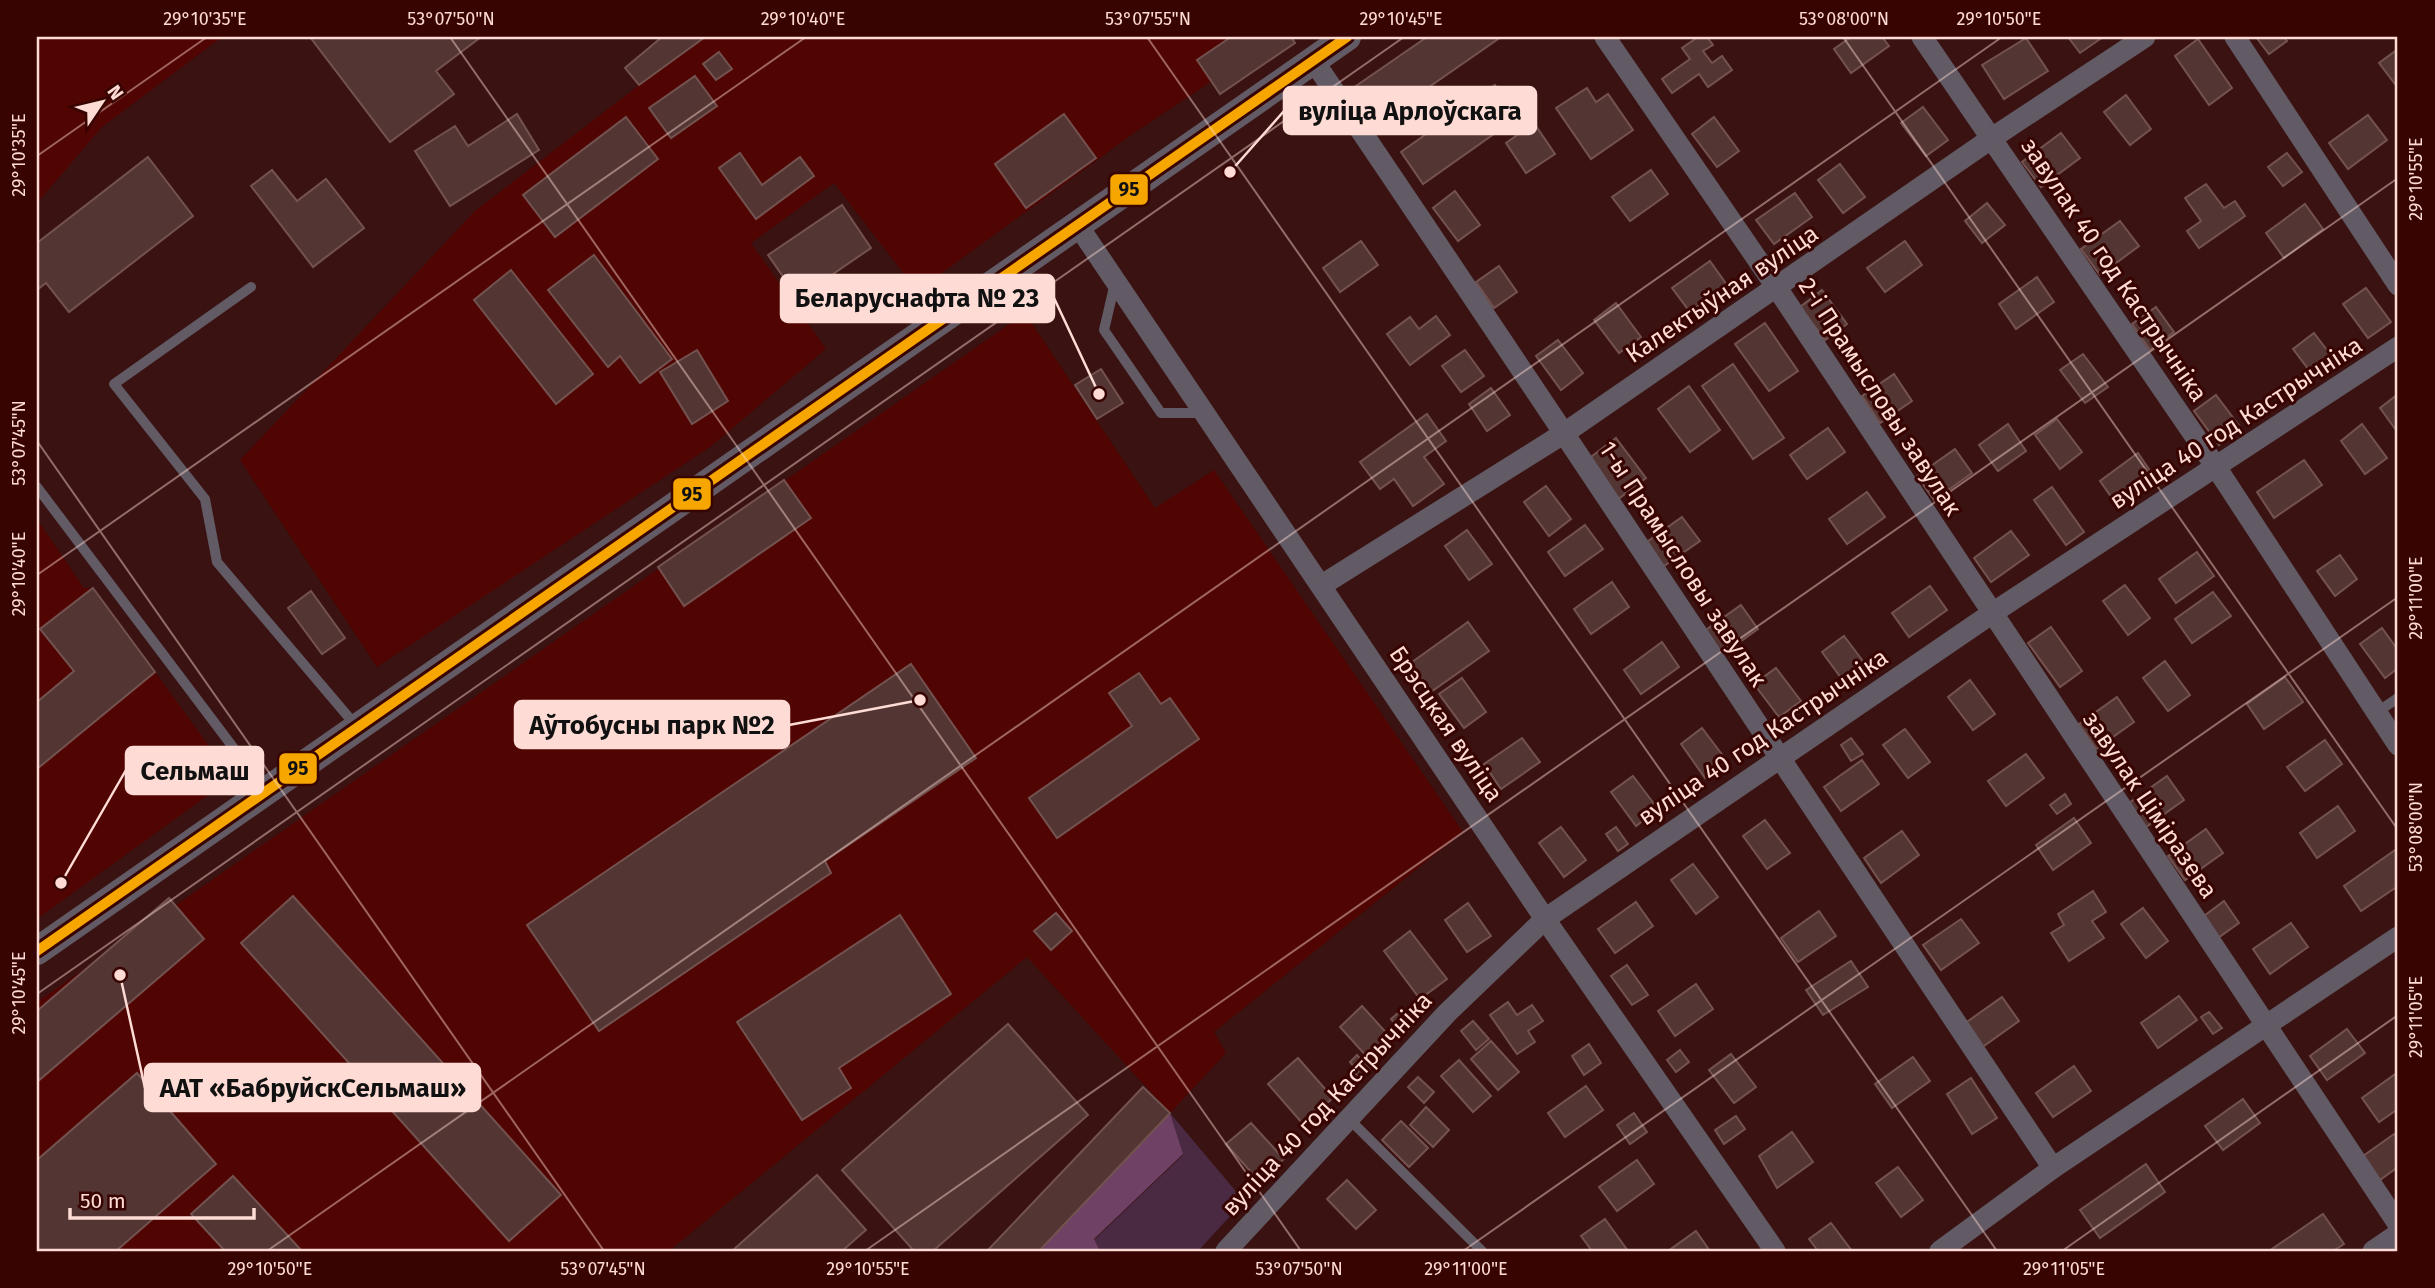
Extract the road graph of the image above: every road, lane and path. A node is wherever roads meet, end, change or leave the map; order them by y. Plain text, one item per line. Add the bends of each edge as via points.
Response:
1 (1605, 37) edge
2 (1922, 37) edge
3 (2145, 37) edge
4 (2235, 37) edge
5 (1331, 45) edge
6 (1992, 138) junction
7 (1077, 224) junction
8 (1115, 280) junction
9 (2398, 285) edge
10 (251, 287) dead end
11 (1777, 288) junction
12 (2398, 347) edge
13 (1205, 413) junction
14 (1566, 432) junction
15 (2216, 467) junction
16 (37, 487) edge
17 (1322, 585) junction
18 (1991, 614) junction
19 (2398, 698) edge
20 (2377, 712) junction
21 (357, 727) junction
22 (2398, 745) edge
23 (1778, 757) junction
24 (266, 791) junction
25 (1545, 919) junction
26 (2398, 937) edge
27 (37, 951) edge
28 (2265, 1025) junction
29 (1348, 1118) junction
30 (2053, 1168) junction
31 (2398, 1224) edge
32 (2398, 1234) edge
33 (1226, 1251) edge
34 (1482, 1251) edge
35 (1775, 1251) edge
36 (1940, 1251) edge
37 (2373, 1251) edge

1 - 11 street, 2-і Прамысловы завулак
2 - 6 street, завулак 40 год Кастрычніка
3 - 6 street, Калектыўная вуліца
4 - 9 street
5 - 7 street
5 - 14 street, 1-ы Прамысловы завулак
6 - 11 street, Калектыўная вуліца
6 - 15 street, завулак 40 год Кастрычніка
7 - 8 street, Брэсцкая вуліца
7 - 21 street
8 - 13 street, Брэсцкая вуліца
8 - 13 lane via 1104,330 1161,413
10 - 21 lane via 114,384 205,499 217,562
11 - 14 street, Калектыўная вуліца
11 - 18 street, 2-і Прамысловы завулак
12 - 15 street, вуліца 40 год Кастрычніка
13 - 17 street, Брэсцкая вуліца
14 - 17 street, Калектыўная вуліца
14 - 23 street, 1-ы Прамысловы завулак
15 - 18 street, вуліца 40 год Кастрычніка
15 - 20 street, завулак 40 год Кастрычніка
16 - 24 lane
17 - 25 street, Брэсцкая вуліца
18 - 23 street, вуліца 40 год Кастрычніка
18 - 28 street, завулак Ціміразева
19 - 20 lane
20 - 22 street, завулак 40 год Кастрычніка
21 - 24 street
23 - 25 street, вуліца 40 год Кастрычніка
23 - 30 street, 1-ы Прамысловы завулак
24 - 27 street
25 - 29 street, вуліца 40 год Кастрычніка via 1447,1013
25 - 35 street, Брэсцкая вуліца
26 - 28 street
28 - 30 street
28 - 31 street, завулак Ціміразева
29 - 33 street, вуліца 40 год Кастрычніка
29 - 34 lane
30 - 36 street
32 - 37 street

